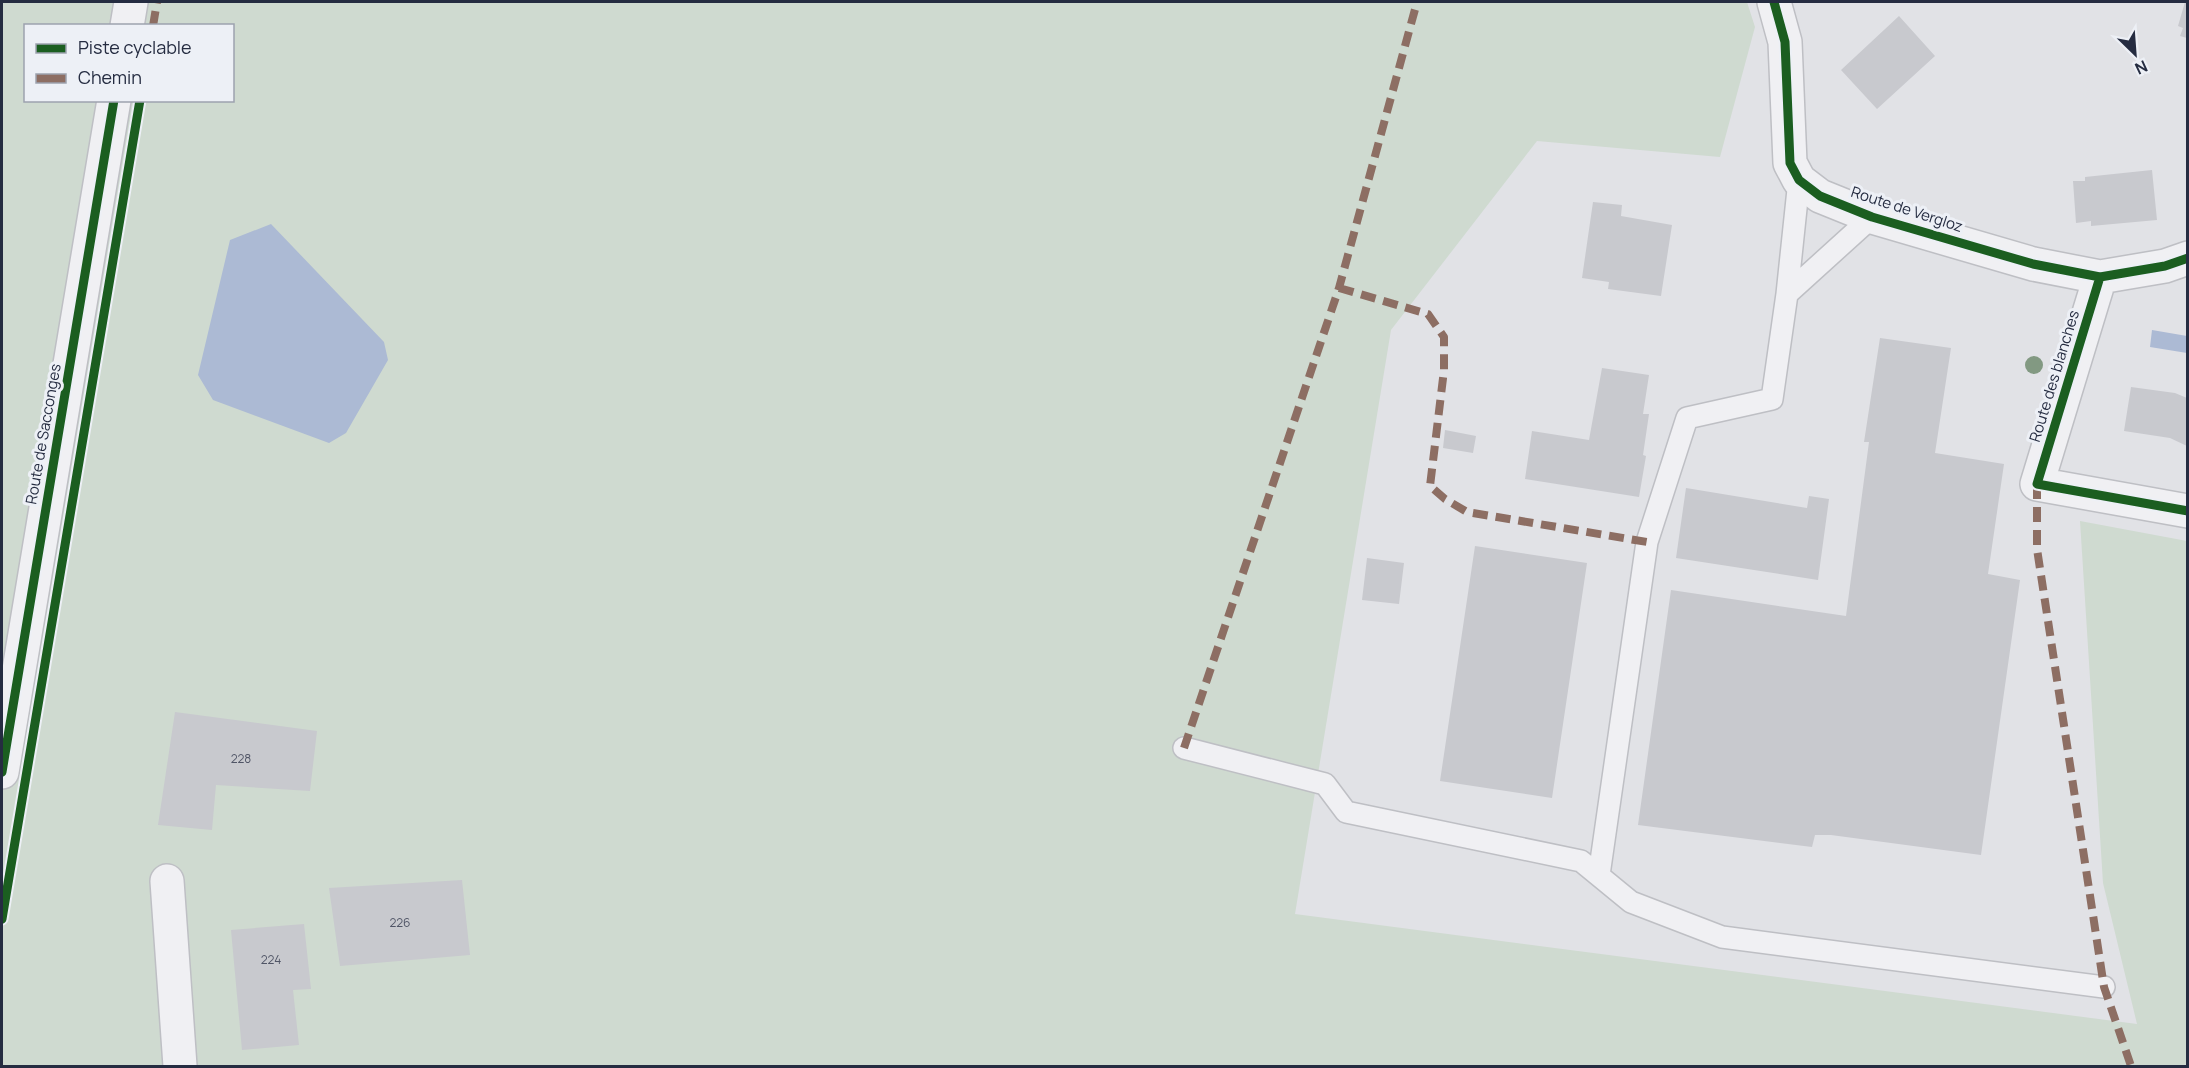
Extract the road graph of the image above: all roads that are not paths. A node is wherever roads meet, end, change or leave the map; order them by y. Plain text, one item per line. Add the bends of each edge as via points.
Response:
1 (131, 2) edge
2 (1774, 2) edge
3 (127, 24) edge
4 (114, 102) edge
5 (1799, 180) junction
6 (1872, 216) junction
7 (2187, 258) edge
8 (2100, 277) junction
9 (1787, 294) junction
10 (2187, 510) edge
11 (1184, 747) dead end
12 (2, 772) edge
13 (1599, 875) junction
14 (166, 881) dead end
15 (2104, 987) dead end
16 (180, 1066) edge

1 - 3 street
2 - 5 street via 1785,42 1790,163
4 - 12 street, Route de Sacconges
5 - 6 street, Route de Vergloz via 1820,196
5 - 9 lane
6 - 8 street, Route de Vergloz via 2033,264
6 - 9 lane
7 - 8 street, Route de Vergloz via 2165,266
8 - 10 street, Route des blanches via 2037,484
9 - 13 lane via 1772,399 1687,418 1647,542
11 - 13 lane via 1325,784 1346,812 1581,861
13 - 15 lane via 1631,902 1722,937
14 - 16 street

